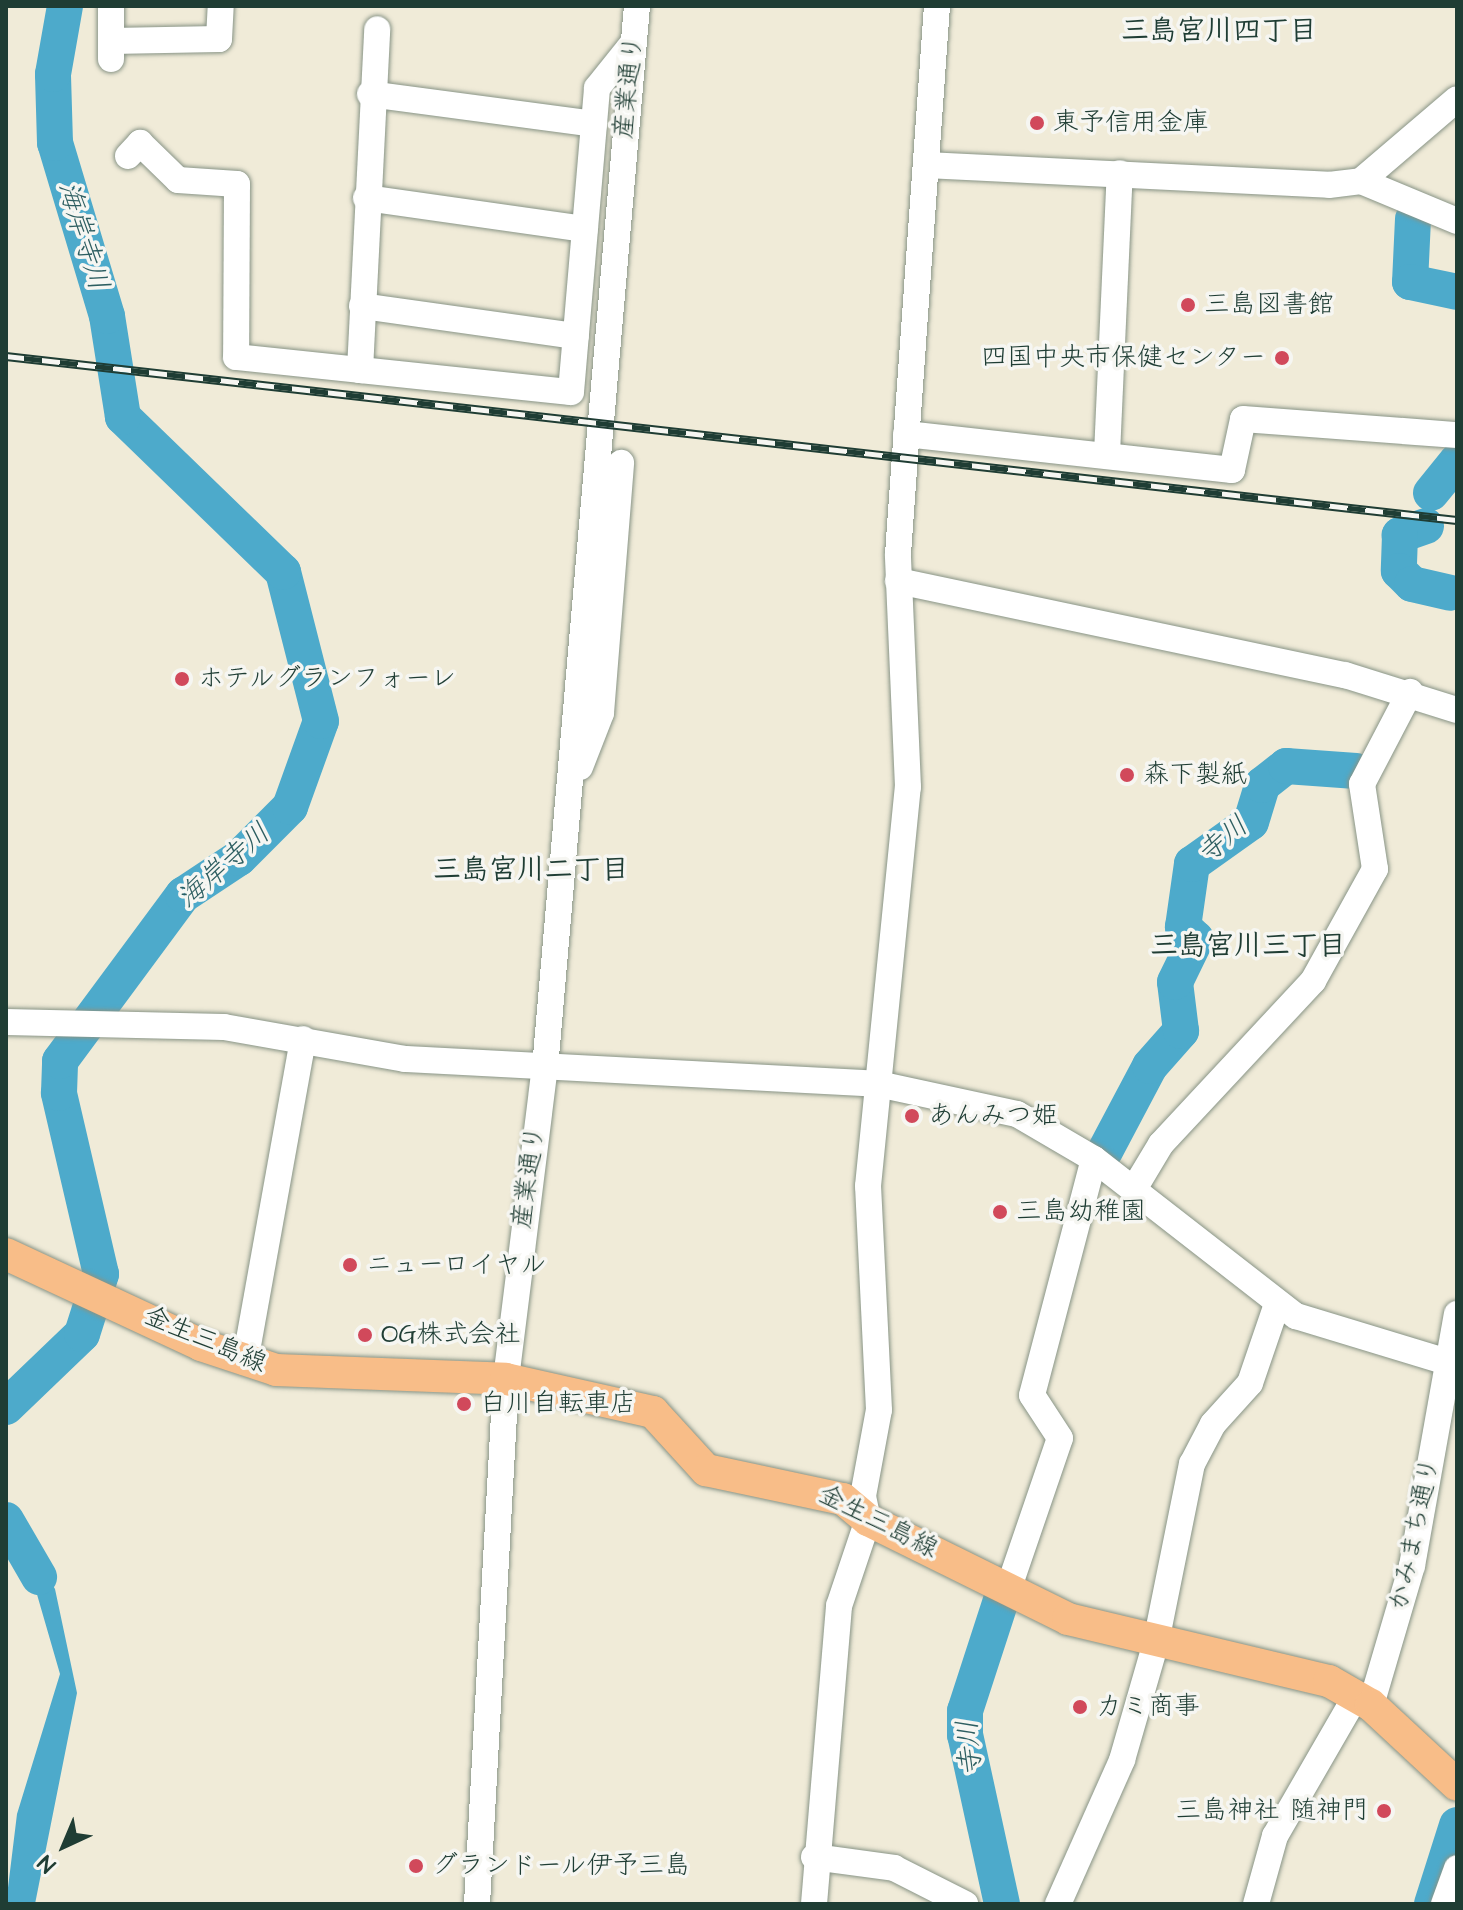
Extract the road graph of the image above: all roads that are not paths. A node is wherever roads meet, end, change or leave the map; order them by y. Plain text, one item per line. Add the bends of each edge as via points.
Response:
1 (111, 6) edge
2 (221, 6) edge
3 (637, 6) edge
4 (937, 6) edge
5 (377, 29) dead end
6 (633, 43) junction
7 (370, 94) junction
8 (1457, 99) edge
9 (594, 124) junction
10 (128, 156) dead end
11 (926, 165) junction
12 (1120, 173) junction
13 (1361, 181) junction
14 (366, 198) junction
15 (1457, 221) edge
16 (585, 229) junction
17 (362, 306) junction
18 (576, 336) junction
19 (360, 370) junction
20 (906, 434) junction
21 (1457, 435) edge
22 (1107, 454) junction
23 (621, 463) dead end
24 (898, 581) junction
25 (1410, 692) junction
26 (1457, 710) edge
27 (568, 796) junction
28 (6, 1022) edge
29 (303, 1039) junction
30 (545, 1068) junction
31 (878, 1084) junction
32 (1094, 1159) junction
33 (1134, 1189) junction
34 (6, 1254) edge
35 (1277, 1304) junction
36 (1457, 1314) edge
37 (1450, 1360) edge
38 (245, 1362) junction
39 (506, 1379) junction
40 (868, 1520) junction
41 (1009, 1587) junction
42 (1156, 1642) junction
43 (1364, 1700) junction
44 (1457, 1785) edge
45 (814, 1857) junction
46 (1457, 1868) edge
47 (477, 1904) edge
48 (814, 1904) edge
49 (965, 1904) edge
50 (1058, 1904) edge
51 (1256, 1904) edge
52 (1444, 1904) edge

1 - 2 street via 111,50 219,39
3 - 6 street, 産業通り
4 - 11 street
5 - 7 street
6 - 9 street via 597,88
6 - 27 street, 産業通り
7 - 9 street
7 - 14 street
8 - 13 street
9 - 16 street
10 - 19 street via 140,143 178,180 237,184 236,357
11 - 12 street
11 - 20 street
12 - 13 street
12 - 22 street
13 - 15 street
14 - 16 street
14 - 17 street
16 - 18 street
17 - 18 street
17 - 19 street
18 - 19 street via 571,392
20 - 22 street
20 - 24 street
21 - 22 street via 1243,419 1232,470
23 - 27 street via 601,713
24 - 25 street
24 - 31 street via 908,787
25 - 26 street
25 - 33 street via 1365,775 1361,796 1378,851 1375,869 1313,981 1161,1144
27 - 30 street, 産業通り
28 - 29 street via 224,1027
29 - 30 street via 405,1059
29 - 38 street
30 - 31 street
30 - 39 street, 産業通り
31 - 32 street via 1017,1114
31 - 40 street via 868,1186 879,1410 863,1496
32 - 33 street
32 - 41 street via 1032,1395 1060,1438
33 - 35 street
34 - 38 main road, 金生三島線
35 - 37 street via 1340,1335
35 - 42 street via 1250,1383 1213,1424 1192,1464
36 - 37 street, かみまち通り
37 - 43 street, かみまち通り via 1412,1566
38 - 39 main road, 金生三島線 via 302,1373
39 - 40 main road, 金生三島線 via 653,1412 706,1470 808,1487 843,1499
39 - 47 street, 産業通り
40 - 41 main road, 金生三島線
40 - 45 street via 839,1606
41 - 42 main road, 金生三島線 via 1068,1619
42 - 43 main road, 金生三島線 via 1298,1670
42 - 50 street via 1122,1760
43 - 44 main road, 金生三島線
43 - 51 street, かみまち通り via 1275,1836
45 - 48 street
45 - 49 street via 894,1868
46 - 52 street

